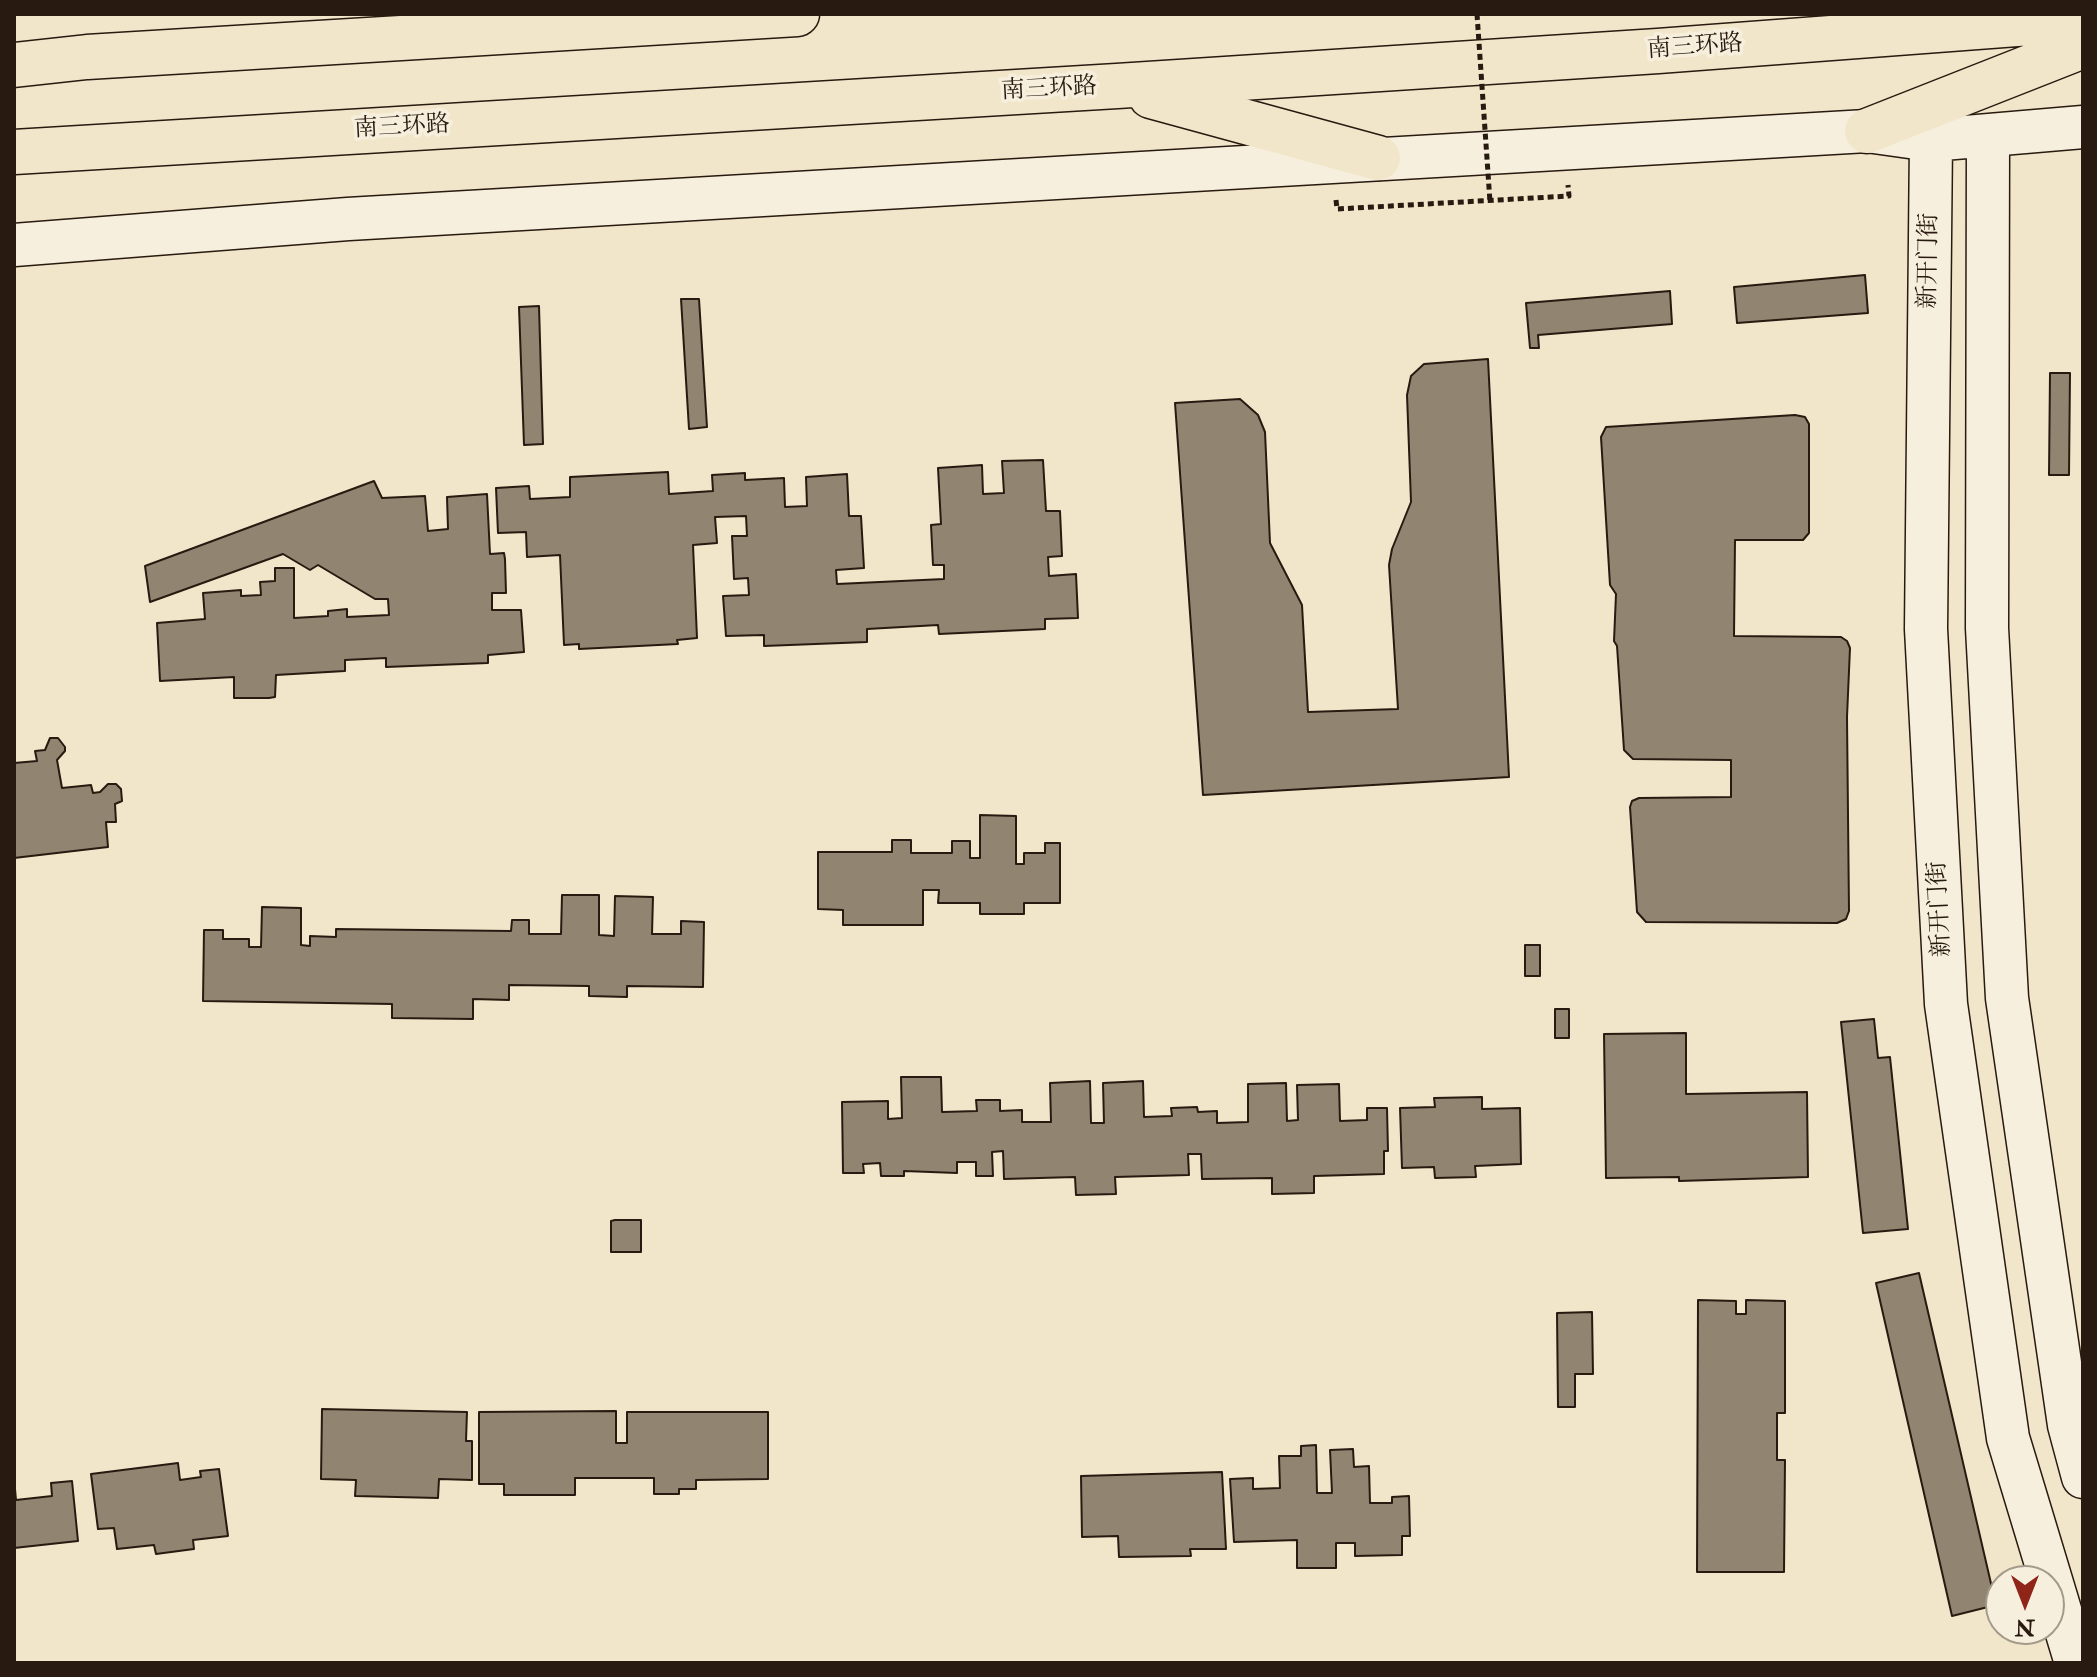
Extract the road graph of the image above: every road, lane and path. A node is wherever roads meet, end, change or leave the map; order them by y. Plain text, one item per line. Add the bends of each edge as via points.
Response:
1 (797, 14) edge
2 (1477, 14) edge
3 (2083, 19) edge
4 (2083, 46) edge
5 (14, 65) edge
6 (1117, 86) junction
7 (2083, 127) edge
8 (1867, 131) junction
9 (1988, 135) junction
10 (1931, 140) junction
11 (14, 152) edge
12 (1378, 158) junction
13 (1569, 196) dead end
14 (1490, 202) junction
15 (1337, 209) dead end
16 (14, 245) edge
17 (2083, 1477) edge
18 (2076, 1663) edge

1 - 5 highway
2 - 14 path, bridge
3 - 6 highway, 南三环路
4 - 8 highway
6 - 11 highway, 南三环路
6 - 12 highway
7 - 9 street
8 - 10 street
8 - 12 street
9 - 10 street
9 - 17 street via 1987,628 2007,998 2069,1425
10 - 18 street, 新开门街 via 1926,629 1946,1004 2008,1438
12 - 16 street via 348,219
13 - 14 path
14 - 15 path

